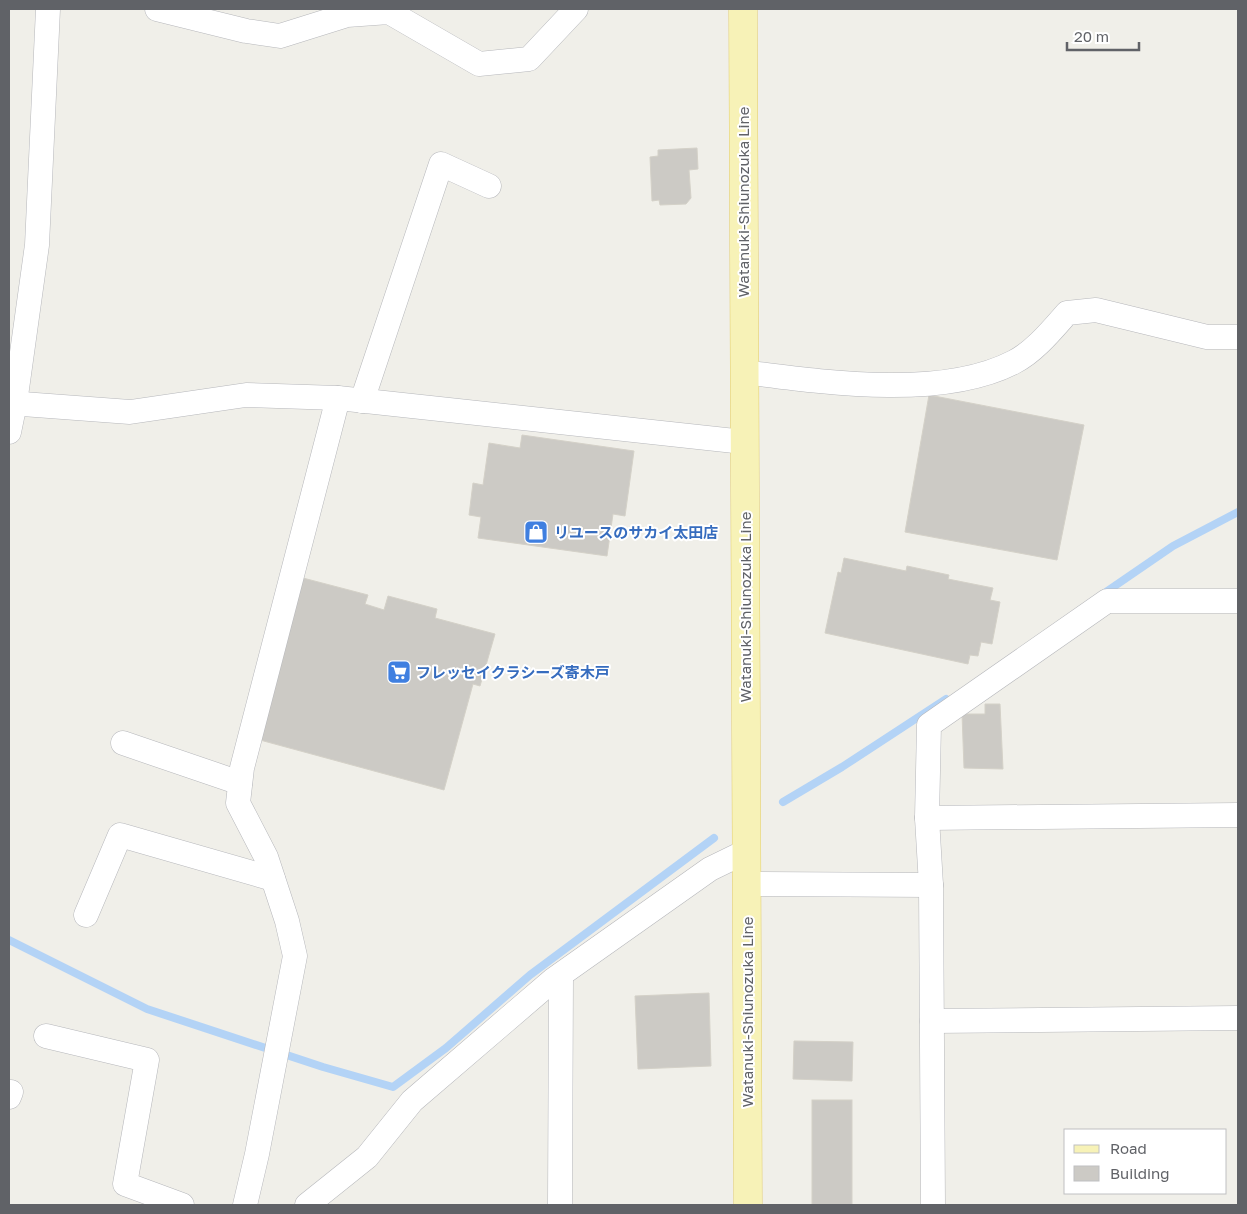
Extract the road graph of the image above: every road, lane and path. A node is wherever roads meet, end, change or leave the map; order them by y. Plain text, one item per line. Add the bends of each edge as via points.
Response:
1 (48, 9) edge
2 (158, 9) edge
3 (576, 9) edge
4 (743, 9) edge
5 (489, 186) dead end
6 (1238, 337) edge
7 (743, 372) junction
8 (338, 398) junction
9 (362, 401) junction
10 (12, 403) edge
11 (9, 432) edge
12 (744, 442) junction
13 (1238, 601) edge
14 (123, 743) dead end
15 (240, 783) junction
16 (1238, 815) edge
17 (927, 818) junction
18 (747, 851) junction
19 (273, 879) junction
20 (746, 884) junction
21 (931, 885) junction
22 (86, 915) dead end
23 (561, 975) junction
24 (1238, 1018) edge
25 (932, 1021) junction
26 (46, 1036) dead end
27 (9, 1092) edge
28 (9, 1097) edge
29 (182, 1205) edge
30 (245, 1205) edge
31 (307, 1205) edge
32 (560, 1205) edge
33 (748, 1205) edge
34 (933, 1205) edge

1 - 10 street via 37,245
2 - 3 street via 280,36 347,15 389,12 480,64 529,59
4 - 7 main road, Watanuki-Shiunozuka Line
5 - 9 street via 441,164
6 - 7 street via 1207,337 1096,310 1067,313 1016,362 979,377 896,386 824,382
7 - 12 main road, Watanuki-Shiunozuka Line
8 - 9 street
8 - 10 street via 246,394 130,412
8 - 15 street
9 - 12 street
10 - 11 street
12 - 18 main road, Watanuki-Shiunozuka Line
13 - 17 street via 1107,601 929,725
14 - 15 street
15 - 19 street via 238,803 266,856
16 - 17 street
17 - 21 street
18 - 20 main road, Watanuki-Shiunozuka Line
18 - 23 street via 710,869
19 - 22 street via 120,836
19 - 30 street via 295,956
20 - 21 street
20 - 33 main road, Watanuki-Shiunozuka Line
21 - 25 street
23 - 31 street via 412,1101 366,1157
23 - 32 street
24 - 25 street
25 - 34 street
26 - 29 street via 147,1060 125,1184
27 - 28 street

